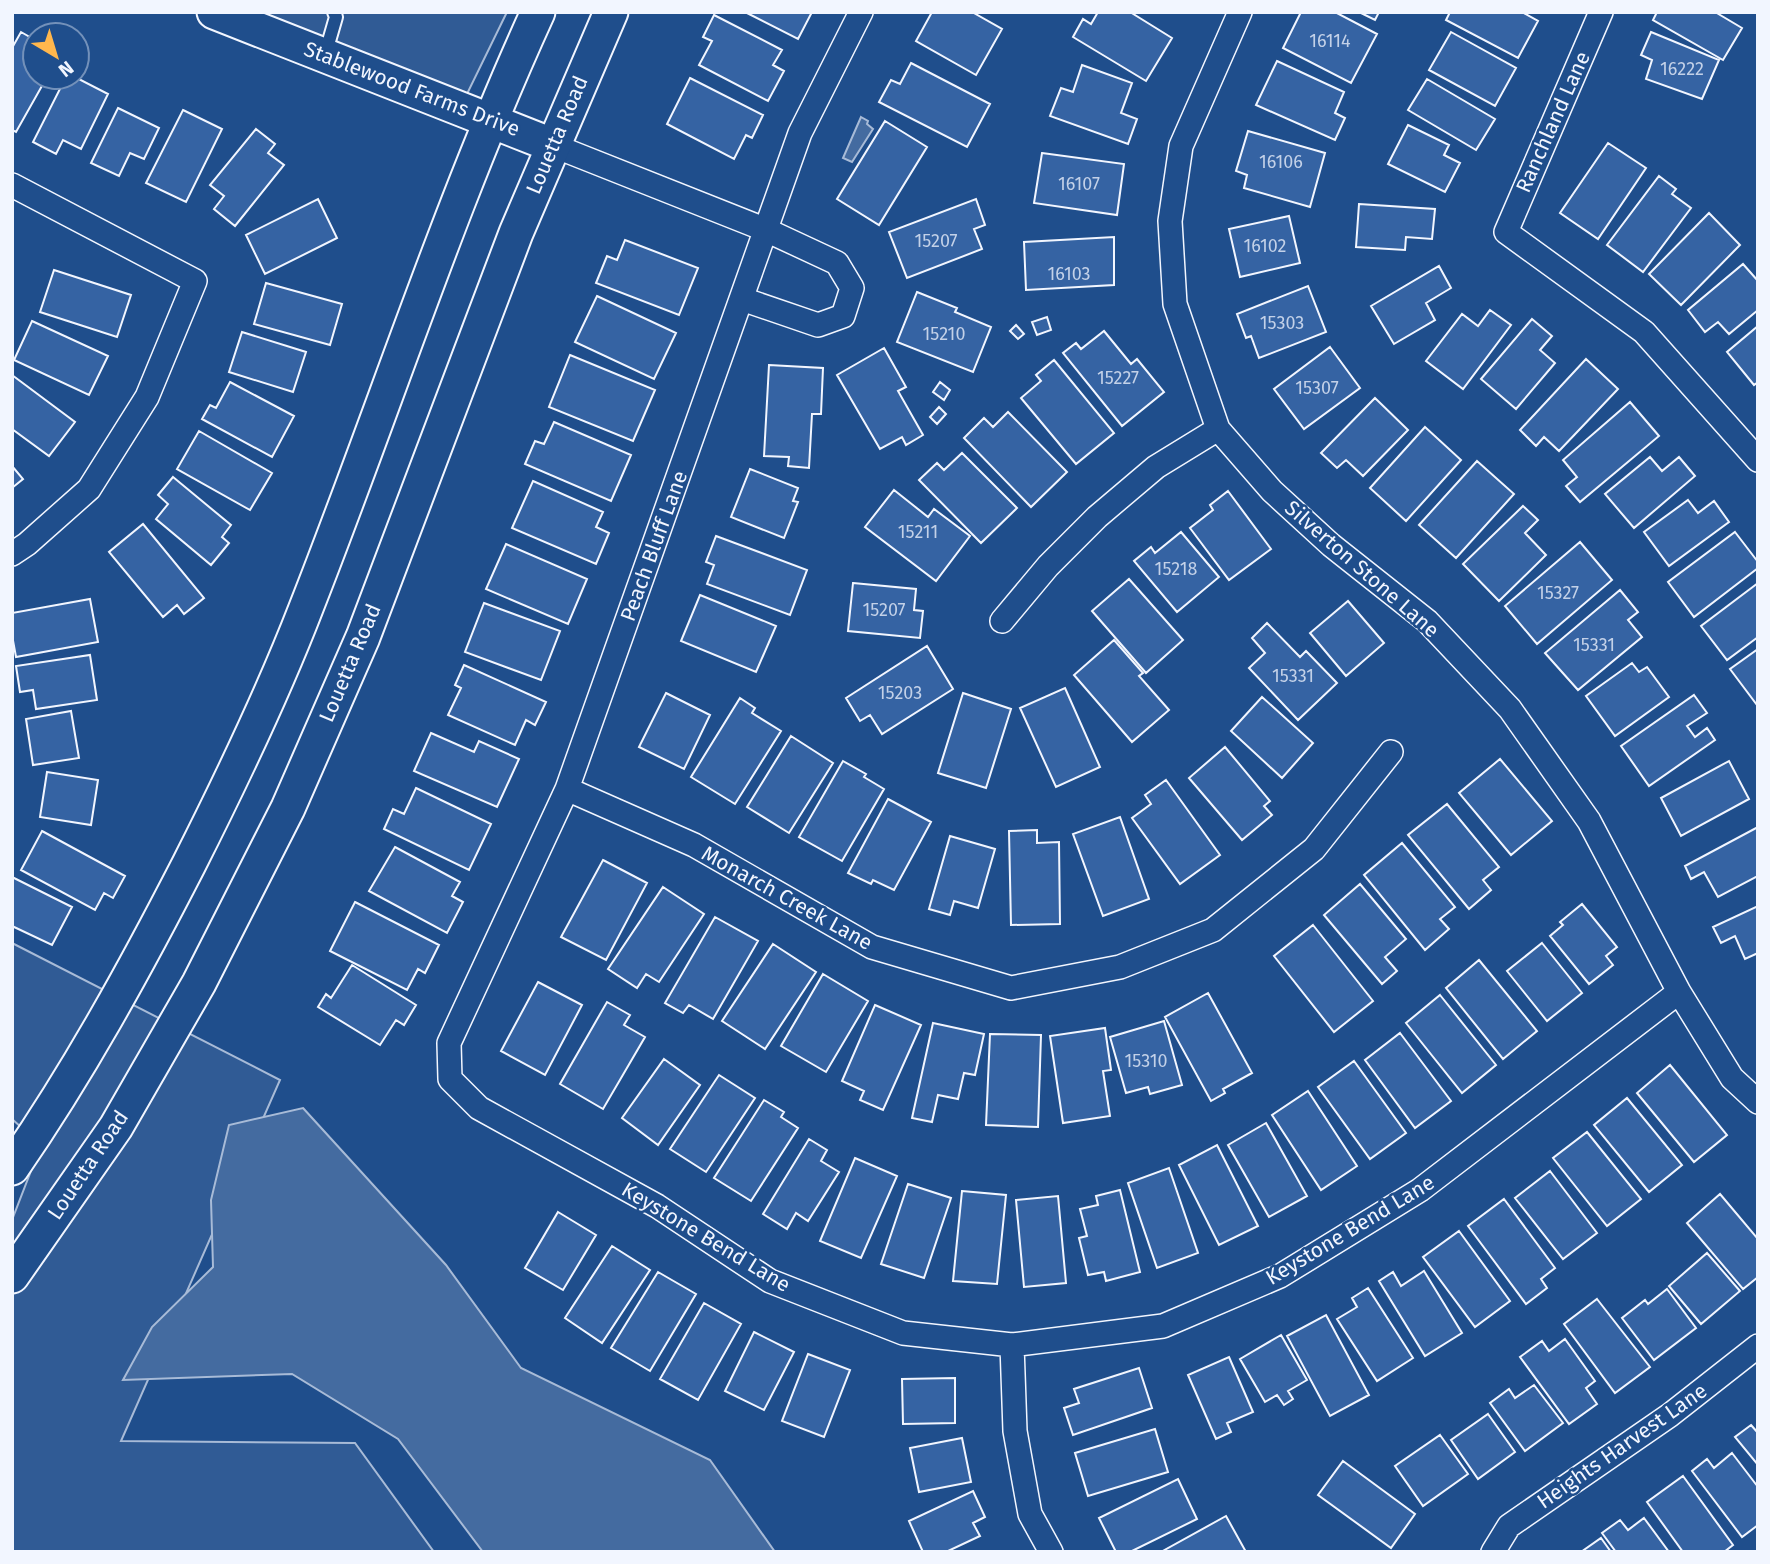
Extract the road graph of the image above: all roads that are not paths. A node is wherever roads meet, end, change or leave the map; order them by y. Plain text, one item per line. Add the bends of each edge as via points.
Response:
1 (214, 12) edge
2 (334, 12) edge
3 (538, 12) edge
4 (611, 12) edge
5 (861, 12) edge
6 (1240, 12) edge
7 (1601, 12) edge
8 (325, 55) junction
9 (492, 119) junction
10 (552, 145) junction
11 (12, 185) edge
12 (764, 229) junction
13 (741, 299) junction
14 (1218, 429) junction
15 (1758, 460) edge
16 (12, 554) edge
17 (1002, 621) dead end
18 (1391, 752) dead end
19 (567, 789) junction
20 (1679, 992) junction
21 (450, 1079) joint
22 (1758, 1102) edge
23 (12, 1168) edge
24 (12, 1276) edge
25 (1012, 1345) junction
26 (1758, 1346) edge
27 (1051, 1552) edge
28 (1493, 1552) edge

1 - 8 main road, Stablewood Farms Drive
2 - 8 lane
3 - 9 main road
4 - 10 main road, Louetta Road
5 - 12 street, Peach Bluff Lane via 800,133
6 - 14 street, Silverton Stone Lane via 1181,146 1170,221 1175,304
7 - 15 street, Ranchland Lane via 1506,232 1644,332
8 - 9 main road, Stablewood Farms Drive
9 - 10 main road, Stablewood Farms Drive
9 - 23 main road via 305,612 229,784 141,958 57,1102
10 - 12 street, Stablewood Farms Drive
10 - 24 main road, Louetta Road via 461,372 363,637 288,808 199,983 116,1127
11 - 16 street via 195,281 147,397 89,489
12 - 13 street, Peach Bluff Lane
12 - 13 street, Stablewood Farms Drive via 837,263 852,288 843,316 818,325
13 - 19 street, Peach Bluff Lane
14 - 17 street via 1156,467 1097,517
14 - 20 street, Silverton Stone Lane via 1272,491 1427,621 1510,709 1589,821
18 - 19 street, Monarch Creek Lane via 1314,849 1213,930 1119,967 1012,988 872,947 694,845
19 - 21 street, Peach Bluff Lane via 449,1043
20 - 22 street, Silverton Stone Lane via 1732,1079
20 - 25 street, Keystone Bend Lane via 1420,1190 1280,1276 1163,1326
21 - 25 street, Keystone Bend Lane via 479,1108 657,1206 770,1281 903,1333
25 - 27 street via 1015,1431 1030,1514
26 - 28 street, Heights Harvest Lane via 1670,1415 1509,1526

